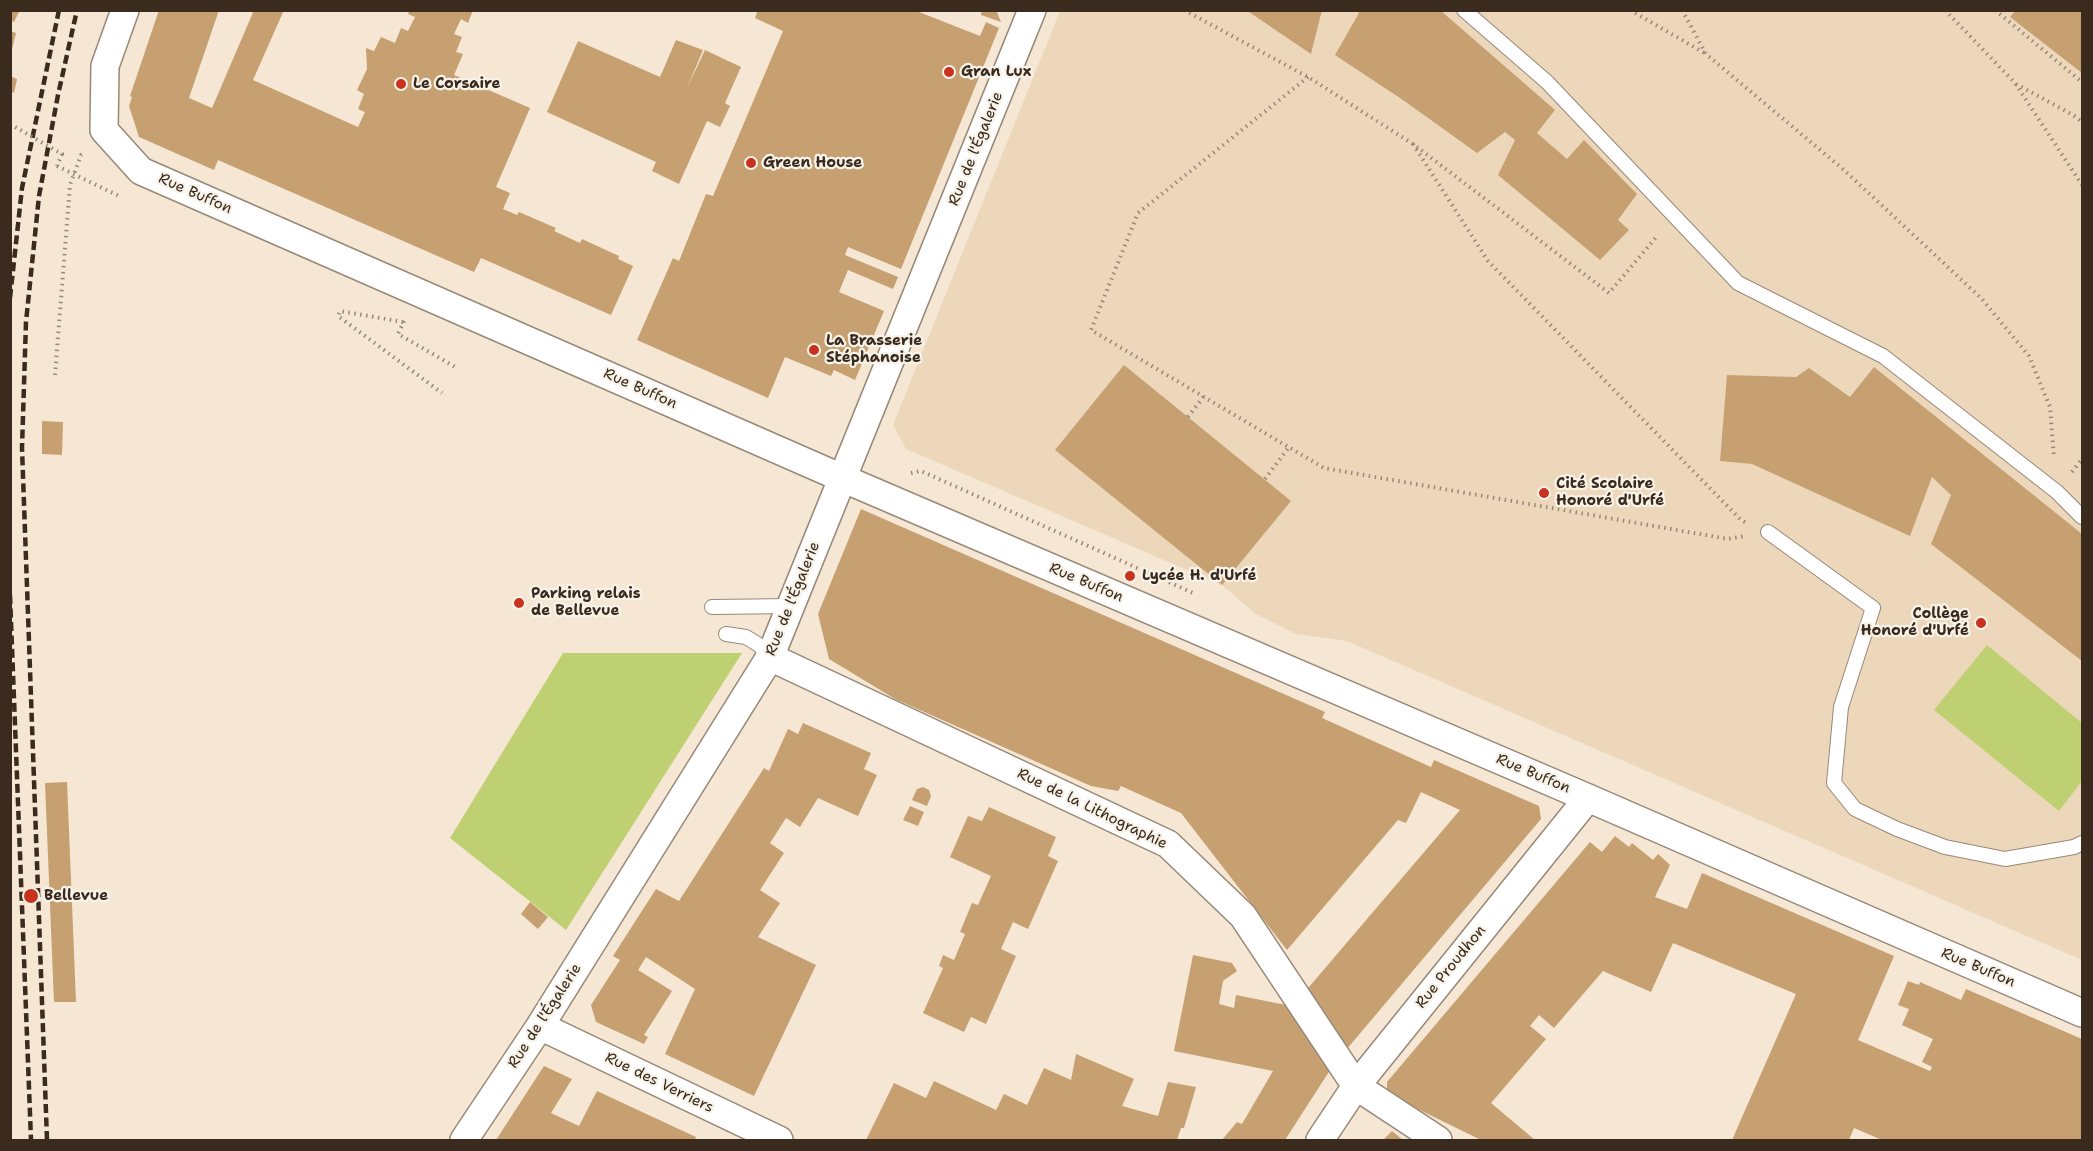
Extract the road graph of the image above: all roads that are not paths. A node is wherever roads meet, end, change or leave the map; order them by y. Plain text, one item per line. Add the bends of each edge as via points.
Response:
1 (125, 10) edge
2 (1032, 10) edge
3 (1464, 10) edge
4 (842, 478) junction
5 (2082, 517) edge
6 (1768, 532) road end
7 (791, 606) junction
8 (712, 607) dead end
9 (726, 634) dead end
10 (770, 657) junction
11 (1588, 798) junction
12 (2082, 843) edge
13 (2082, 1013) edge
14 (540, 1026) junction
15 (1356, 1086) junction
16 (464, 1140) edge
17 (779, 1140) edge
18 (1320, 1140) edge
19 (1438, 1140) edge

1 - 4 street, Rue Buffon via 105,66 97,140 141,171
2 - 4 street, Rue de l'Égalerie
3 - 5 lane via 1547,82 1738,283 1883,356 2056,492
4 - 7 street, Rue de l'Égalerie
4 - 11 street, Rue Buffon
6 - 12 lane via 1873,608 1841,707 1834,783 1855,809 1945,848 2005,859
7 - 8 lane
7 - 10 street, Rue de l'Égalerie
9 - 10 lane via 746,636
10 - 14 street, Rue de l'Égalerie
10 - 15 street, Rue de la Lithographie via 1168,844 1243,916
11 - 13 street, Rue Buffon
11 - 15 street, Rue Proudhon
14 - 16 street, Rue de l'Égalerie
14 - 17 street, Rue des Verriers
15 - 18 street, Rue Proudhon
15 - 19 street

